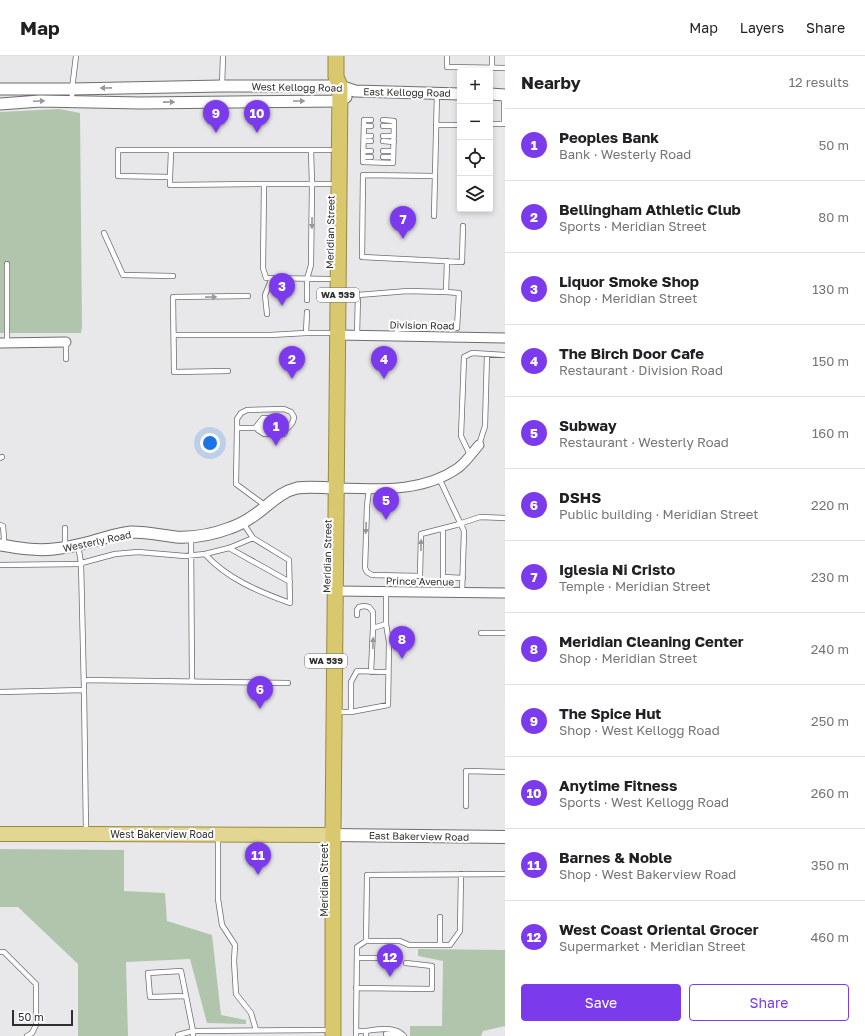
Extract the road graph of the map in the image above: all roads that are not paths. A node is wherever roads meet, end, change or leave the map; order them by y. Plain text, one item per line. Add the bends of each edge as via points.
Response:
1 (76, 56) edge
2 (223, 56) edge
3 (336, 56) edge
4 (447, 56) edge
5 (492, 56) edge
6 (492, 68) joint
7 (493, 68) edge
8 (505, 68) edge
9 (336, 83) junction
10 (222, 86) junction
11 (0, 89) edge
12 (72, 89) junction
13 (355, 91) junction
14 (437, 93) junction
15 (457, 94) edge
16 (493, 94) edge
17 (505, 95) edge
18 (72, 101) junction
19 (335, 101) junction
20 (0, 104) edge
21 (371, 123) dead end
22 (383, 123) dead end
23 (493, 124) edge
24 (436, 125) junction
25 (457, 126) edge
26 (364, 139) junction
27 (371, 139) dead end
28 (383, 139) dead end
29 (394, 139) junction
30 (311, 150) junction
31 (330, 150) junction
32 (170, 151) junction
33 (364, 154) junction
34 (371, 154) dead end
35 (383, 154) dead end
36 (393, 154) junction
37 (170, 176) junction
38 (435, 176) junction
39 (264, 184) junction
40 (312, 184) junction
41 (330, 184) junction
42 (434, 216) dead end
43 (463, 226) dead end
44 (104, 233) dead end
45 (447, 261) junction
46 (7, 264) dead end
47 (173, 276) dead end
48 (272, 278) junction
49 (307, 279) junction
50 (329, 279) junction
51 (446, 292) junction
52 (248, 296) dead end
53 (307, 300) dead end
54 (307, 312) dead end
55 (267, 314) dead end
56 (306, 333) junction
57 (333, 334) junction
58 (174, 335) junction
59 (357, 335) junction
60 (397, 336) junction
61 (505, 338) edge
62 (66, 342) joint
63 (4, 343) edge
64 (487, 354) junction
65 (505, 355) edge
66 (66, 359) dead end
67 (228, 371) dead end
68 (287, 427) junction
69 (237, 428) junction
70 (255, 428) junction
71 (479, 445) joint
72 (470, 455) junction
73 (439, 478) junction
74 (332, 488) junction
75 (369, 489) junction
76 (266, 506) junction
77 (505, 518) edge
78 (243, 523) junction
79 (460, 524) junction
80 (0, 525) edge
81 (65, 528) dead end
82 (443, 529) junction
83 (191, 536) junction
84 (253, 538) junction
85 (1, 545) edge
86 (78, 545) junction
87 (65, 547) junction
88 (229, 548) junction
89 (205, 554) junction
90 (327, 554) junction
91 (191, 556) junction
92 (81, 563) junction
93 (0, 565) edge
94 (463, 578) junction
95 (290, 582) junction
96 (335, 591) junction
97 (386, 592) junction
98 (462, 593) junction
99 (505, 593) edge
100 (357, 615) dead end
101 (386, 624) junction
102 (373, 628) junction
103 (481, 633) dead end
104 (505, 633) edge
105 (372, 672) junction
106 (388, 672) junction
107 (84, 680) junction
108 (192, 682) junction
109 (288, 683) dead end
110 (84, 690) junction
111 (0, 692) edge
112 (334, 712) junction
113 (351, 712) junction
114 (505, 772) edge
115 (466, 806) dead end
116 (0, 834) edge
117 (86, 834) junction
118 (218, 835) junction
119 (329, 835) junction
120 (505, 837) edge
121 (461, 874) junction
122 (505, 874) edge
123 (440, 917) dead end
124 (366, 941) junction
125 (440, 945) junction
126 (0, 952) edge
127 (357, 958) junction
128 (388, 958) dead end
129 (406, 963) dead end
130 (356, 988) junction
131 (186, 996) junction
132 (256, 1030) junction
133 (193, 1033) edge
134 (376, 1033) dead end
135 (356, 1034) edge
136 (366, 1034) edge
137 (386, 1034) dead end
138 (327, 1035) edge
139 (27, 1036) edge
140 (178, 1036) edge
141 (399, 1036) edge
142 (404, 1036) edge

1 - 12 lane
2 - 10 lane
3 - 9 highway, Meridian Street / WA 539
4 - 6 lane via 447,67
5 - 6 lane
7 - 8 lane
9 - 10 street, West Kellogg Road
9 - 13 street, West Kellogg Road
9 - 19 highway, Meridian Street / WA 539
10 -> 12 street, West Kellogg Road
11 - 12 street, West Kellogg Road
12 - 18 lane
13 - 14 street, East Kellogg Road
13 - 19 street, West Kellogg Road
14 - 15 street, East Kellogg Road
14 - 24 lane
16 - 17 street
17 - 23 lane via 504,124
18 -> 19 street, West Kellogg Road
20 -> 18 street, West Kellogg Road
19 - 31 highway, Meridian Street / WA 539
19 - 57 highway, Meridian Street / WA 539
21 - 26 lane via 364,120
22 - 29 lane via 394,120
24 - 25 lane
24 - 38 lane
26 - 27 lane
26 - 33 lane
28 - 29 lane
29 - 36 lane
30 - 31 lane
30 - 32 lane
30 - 40 lane
31 - 41 highway, Meridian Street / WA 539
32 - 37 lane
32 - 37 lane via 118,150 118,176
33 - 34 lane
33 - 36 lane via 363,162 393,163
35 - 36 lane
37 - 39 lane via 170,185
38 - 42 lane
38 - 45 lane via 363,175 362,257
39 - 40 lane
39 - 48 lane via 263,268 266,278
40 - 41 lane
40 -> 49 lane via 311,265
41 - 50 highway, Meridian Street / WA 539
43 - 45 lane via 462,262
44 - 47 lane via 123,275
45 - 51 lane
46 - 63 lane
48 - 49 lane
48 - 55 lane via 265,295
49 - 50 lane
49 - 53 lane
50 - 57 highway, Meridian Street / WA 539
51 - 59 lane via 358,295
51 - 60 lane via 459,293 457,328 397,328
58 -> 52 lane via 173,298
54 - 56 lane
56 - 57 lane
56 - 58 lane
57 - 59 street, Division Road
57 - 74 highway, Meridian Street / WA 539
57 - 74 highway, Meridian Street / WA 539 via 333,391 337,405
58 - 67 lane via 174,372
59 - 60 street, Division Road
60 - 61 street, Division Road
62 - 63 street
62 - 66 lane
64 - 65 lane
64 - 71 lane via 485,426
64 - 72 lane via 472,353 464,357 461,436
68 - 69 lane via 292,425 294,416 284,409 247,410 237,419
68 - 70 lane via 284,434 264,434
68 - 70 lane via 274,418 263,418
69 - 70 lane
69 - 76 lane via 236,484
71 - 72 street, Westerly Road
72 - 73 street, Westerly Road via 458,467
73 - 75 street, Westerly Road via 400,488
73 - 79 lane
74 - 75 street, Westerly Road
74 - 76 street, Westerly Road via 297,488 282,494
74 - 90 highway, Meridian Street / WA 539
74 - 96 highway, Meridian Street / WA 539
75 -> 82 lane via 365,568 372,575 420,576 420,534
76 - 78 street, Westerly Road
77 - 79 lane via 480,517
78 - 83 street, Westerly Road via 221,531
78 - 84 lane
79 - 82 lane
79 - 94 lane via 464,531
80 - 85 lane via 3,526 4,538
81 - 87 lane
82 - 94 lane via 443,577
83 - 86 street, Westerly Road via 130,532
83 - 91 lane
84 - 88 lane
84 - 95 lane via 289,560
85 - 87 street, Westerly Road via 42,550
86 - 87 street, Westerly Road
86 - 92 lane
88 - 89 lane
88 - 95 lane
89 - 91 lane
89 - 95 lane via 231,577 290,603
90 - 96 highway via 331,582
90 - 119 highway, Meridian Street / WA 539
91 - 92 lane via 138,552 116,554
91 - 108 lane
92 - 93 lane
92 - 107 lane
94 - 98 lane
96 - 97 street, Prince Avenue
96 - 112 highway, Meridian Street / WA 539
97 - 98 street, Prince Avenue
97 - 101 lane
98 - 99 street, Prince Avenue
100 - 102 lane via 359,607 369,607 373,612
101 - 102 lane
101 - 106 lane via 389,642
105 -> 102 lane
103 - 104 lane
105 - 106 lane
105 - 113 lane via 357,668 351,682
106 - 113 lane via 388,705
107 - 108 lane
107 - 110 lane
108 - 109 lane
110 - 111 lane
110 - 117 lane
112 - 113 lane
112 - 119 highway, Meridian Street / WA 539
114 - 115 lane via 466,771
116 - 117 main road, West Bakerview Road
117 - 118 main road, West Bakerview Road
118 - 119 main road, West Bakerview Road
118 - 132 lane via 218,899 222,925 235,945 236,994 251,1013
119 - 120 main road, East Bakerview Road
119 - 138 highway, Meridian Street / WA 539
121 - 122 lane
121 - 124 lane via 367,875
121 - 125 lane via 460,931 450,945
123 - 125 lane
124 - 125 lane
124 - 127 lane via 357,947
126 - 139 lane via 4,952 36,984 36,1025
127 - 128 lane
127 - 130 lane
129 - 130 lane via 432,966 432,989
130 - 135 lane
131 - 131 lane via 181,971 148,973 150,997
131 - 133 lane
132 - 133 lane
132 - 138 lane
133 - 140 lane
134 - 136 lane
135 - 136 lane
136 - 142 lane via 376,1029 390,1029
137 - 141 lane

